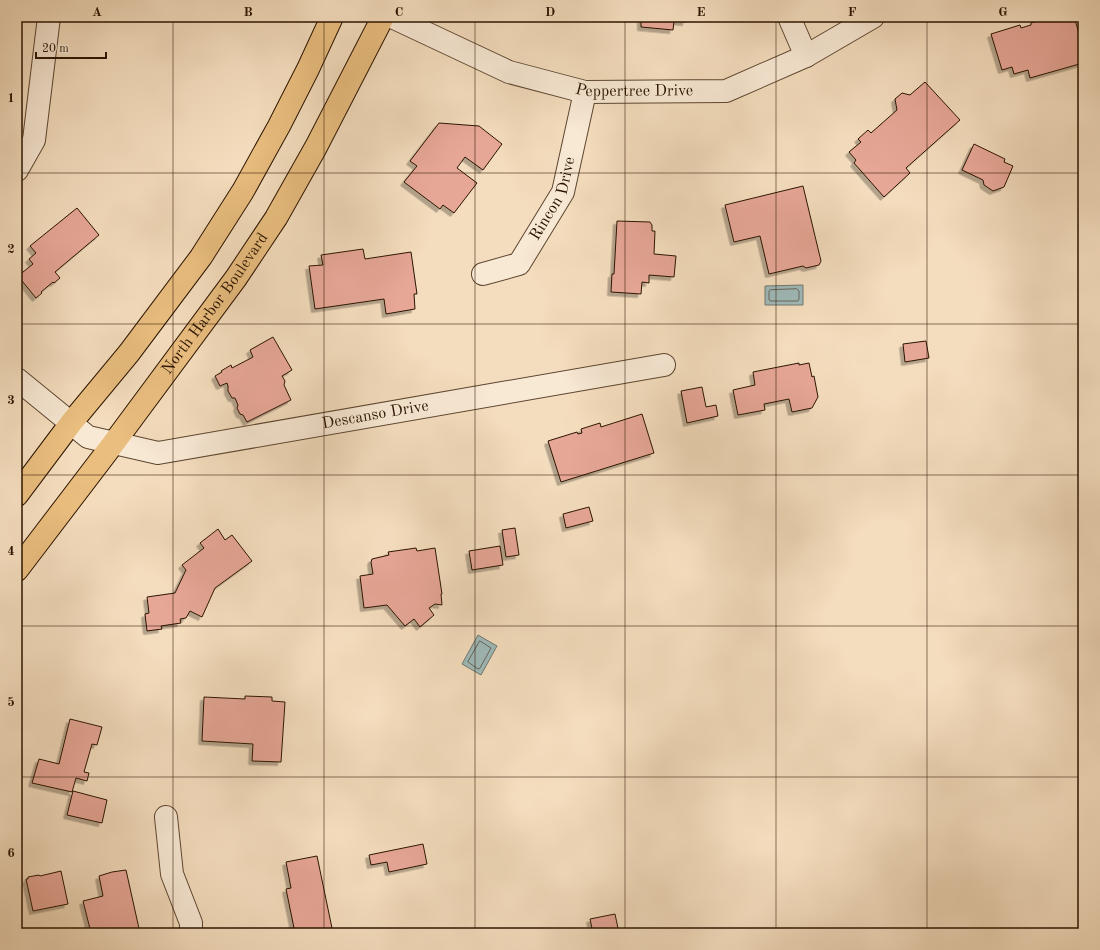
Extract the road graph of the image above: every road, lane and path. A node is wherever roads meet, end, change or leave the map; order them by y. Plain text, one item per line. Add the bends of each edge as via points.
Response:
1 (49, 17) edge
2 (332, 17) edge
3 (383, 17) edge
4 (392, 17) edge
5 (790, 17) edge
6 (873, 17) edge
7 (806, 56) junction
8 (585, 92) junction
9 (17, 170) edge
10 (483, 274) dead end
11 (664, 365) dead end
12 (17, 379) edge
13 (71, 423) junction
14 (113, 444) junction
15 (17, 495) edge
16 (17, 570) edge
17 (166, 817) dead end
18 (191, 933) edge

1 - 9 street via 34,140
2 - 13 main road via 279,126 243,191 201,257 129,353
3 - 14 main road, North Harbor Boulevard via 276,218 236,278
4 - 8 street, Peppertree Drive via 510,72
5 - 7 street
6 - 7 street, Peppertree Drive
7 - 8 street, Peppertree Drive via 726,91
8 - 10 street, Rincon Drive via 563,192 519,264
11 - 14 street, Descanso Drive via 158,453
12 - 13 street
13 - 14 street, Descanso Drive via 88,437
13 - 15 main road
14 - 16 main road, North Harbor Boulevard
17 - 18 street via 172,874 191,923

